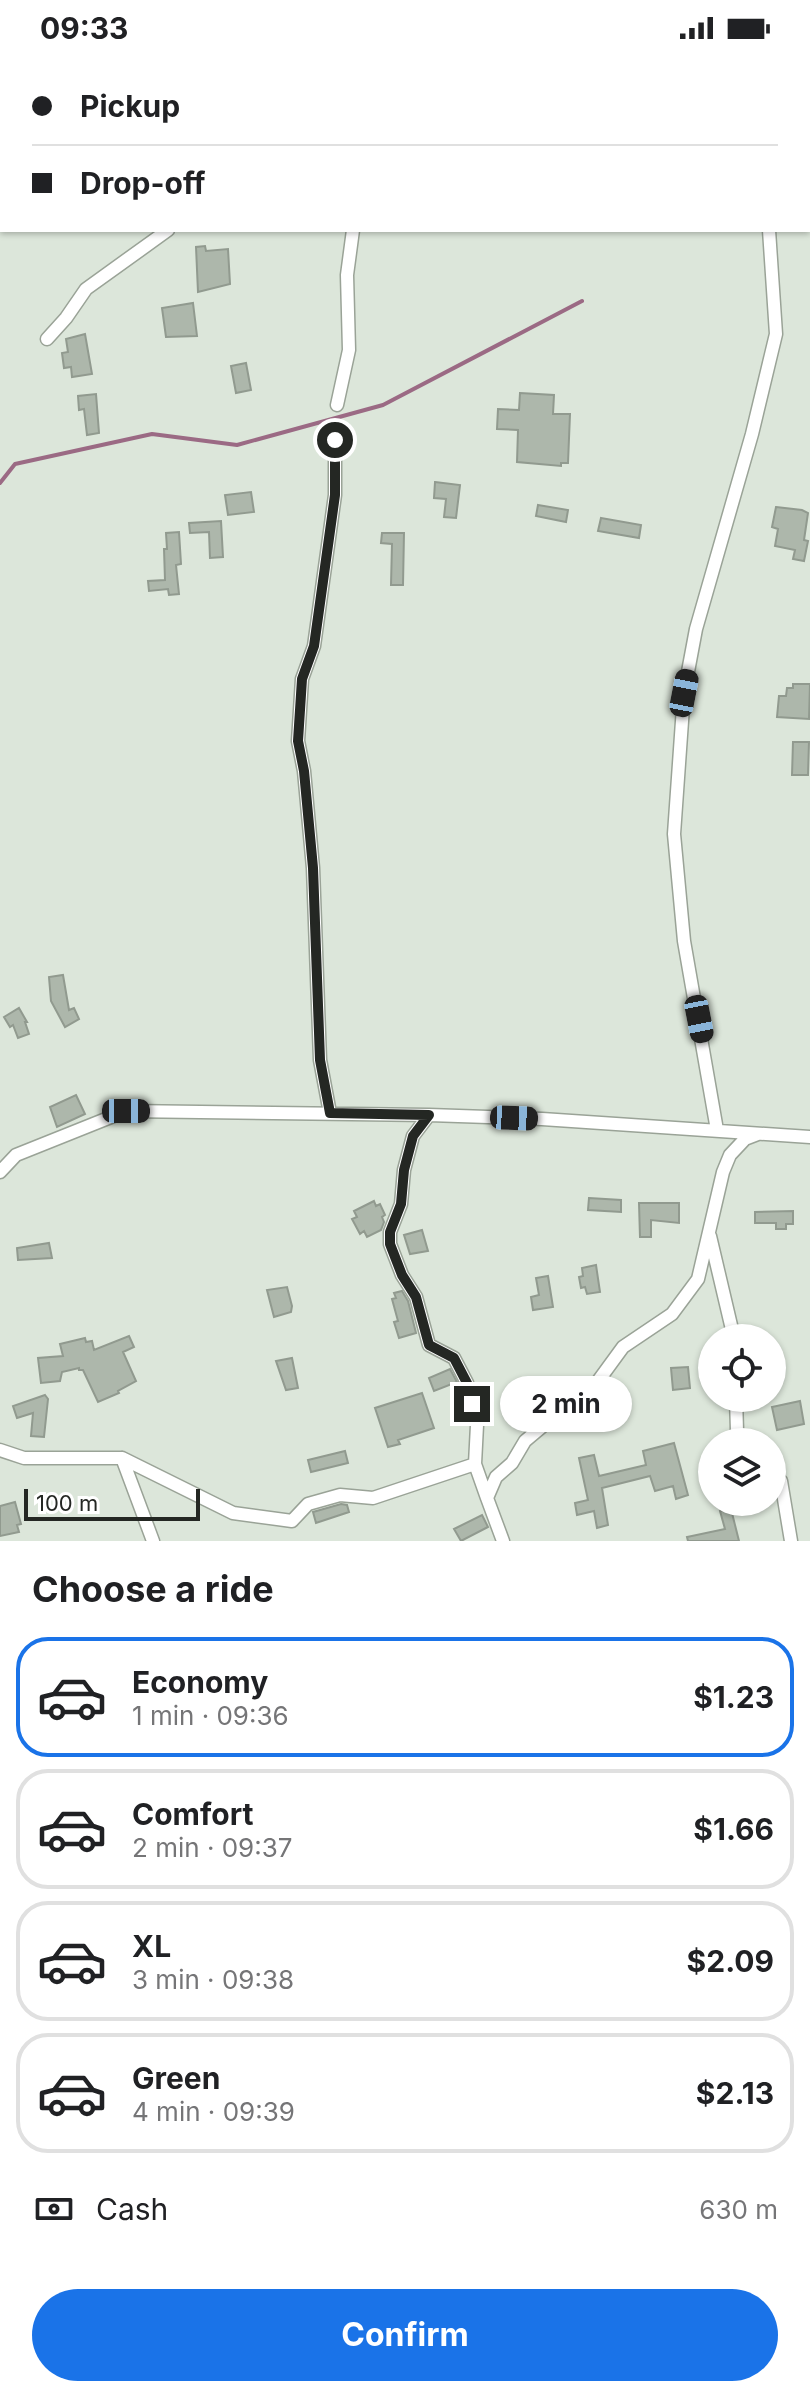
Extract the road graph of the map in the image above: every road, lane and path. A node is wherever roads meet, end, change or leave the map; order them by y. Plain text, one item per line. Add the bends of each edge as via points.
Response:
1 (165, 232) edge
2 (353, 232) edge
3 (769, 232) edge
4 (47, 339) dead end
5 (337, 405) dead end
6 (335, 440) dead end
7 (330, 1113) junction
8 (429, 1115) junction
9 (717, 1130) junction
10 (759, 1133) junction
11 (810, 1137) edge
12 (0, 1172) edge
13 (709, 1232) junction
14 (731, 1324) edge
15 (0, 1450) edge
16 (122, 1458) junction
17 (475, 1464) junction
18 (487, 1498) junction
19 (786, 1511) edge
20 (153, 1541) edge
21 (503, 1541) edge
22 (791, 1541) edge

1 - 4 street via 86,289
2 - 5 street via 347,275 349,350
3 - 9 street via 776,334 694,642 684,693 674,834 684,941
6 - 7 street via 335,495 314,646 302,679 298,741 313,868 320,1060
7 - 8 street
7 - 12 street via 126,1111 16,1155
8 - 9 street
8 - 17 street via 413,1136 390,1244 416,1297 429,1345 454,1358 467,1383 477,1425
9 - 10 street
10 - 11 street
10 - 13 street via 730,1155
13 - 14 street
13 - 18 street via 698,1279 672,1314 623,1347 577,1410 544,1425 525,1441 496,1477
15 - 16 street via 24,1458
16 - 17 street via 233,1513 292,1521 308,1504 340,1495 373,1498
16 - 20 street
17 - 18 street
18 - 21 street
19 - 22 street

